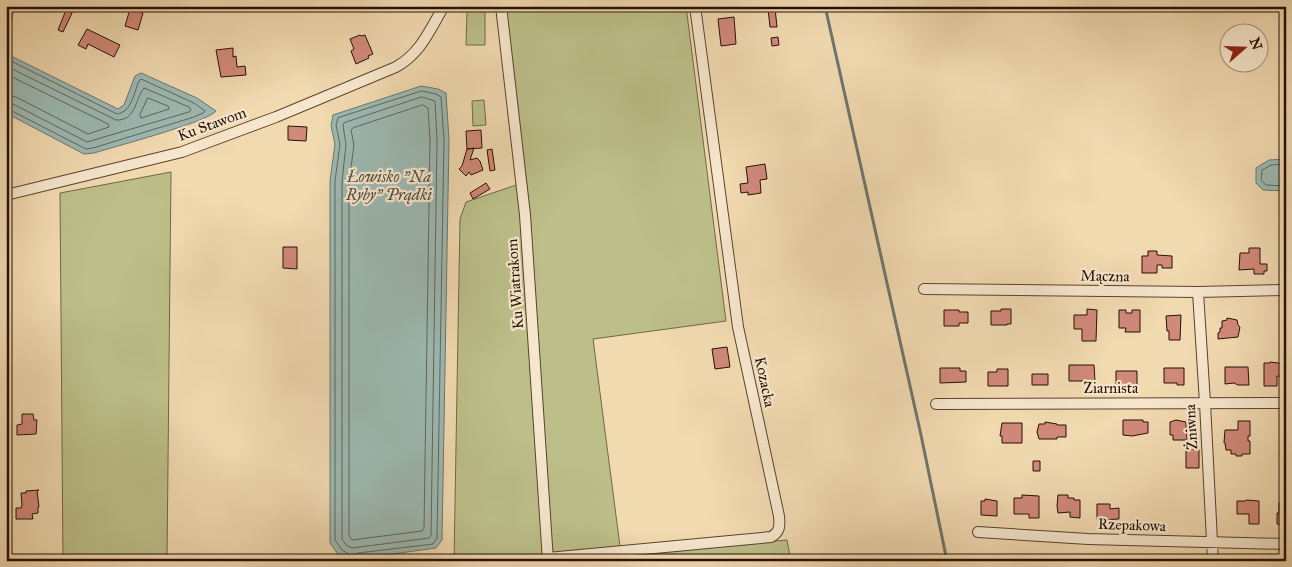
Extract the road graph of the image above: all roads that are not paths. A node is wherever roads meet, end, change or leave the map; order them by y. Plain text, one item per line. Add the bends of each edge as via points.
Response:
1 (444, 6) edge
2 (500, 6) edge
3 (695, 6) edge
4 (6, 194) edge
5 (924, 289) dead end
6 (1286, 290) edge
7 (1198, 292) junction
8 (1205, 403) junction
9 (1286, 403) edge
10 (936, 404) dead end
11 (978, 532) dead end
12 (1212, 542) junction
13 (1286, 544) edge
14 (548, 559) edge
15 (1213, 561) edge

1 - 4 street, Ku Stawom via 417,52 396,68 182,152
2 - 14 street, Ku Wiatrakom via 525,215
3 - 14 street, Kozacka via 738,327 779,516 779,529 771,537
5 - 7 street, Mączna
6 - 7 street, Mączna
7 - 8 street, Żniwna
8 - 9 street, Ziarnista
8 - 10 street, Ziarnista
8 - 12 street, Żniwna
11 - 12 street, Rzepakowa
12 - 13 street, Rzepakowa
12 - 15 street, Żniwna

